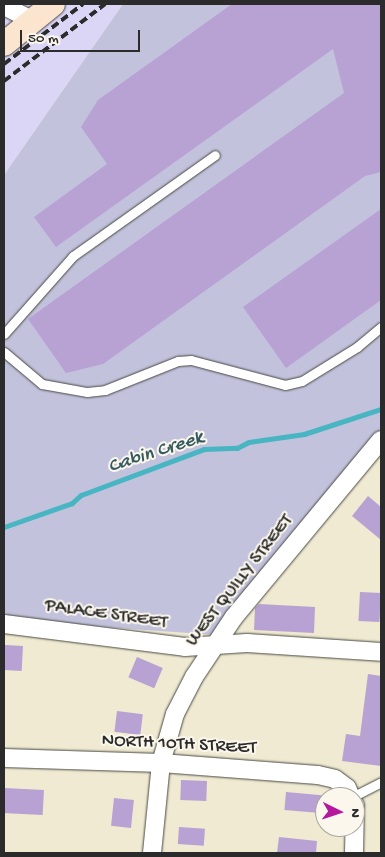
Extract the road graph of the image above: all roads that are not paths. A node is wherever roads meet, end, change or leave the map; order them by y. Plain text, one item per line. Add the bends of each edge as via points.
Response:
1 (52, 4) edge
2 (4, 6) edge
3 (32, 20) junction
4 (4, 44) edge
5 (215, 155) dead end
6 (381, 327) edge
7 (4, 334) edge
8 (4, 352) edge
9 (381, 440) edge
10 (4, 624) edge
11 (216, 645) junction
12 (381, 652) edge
13 (4, 758) edge
14 (161, 763) junction
15 (381, 782) edge
16 (343, 787) edge
17 (365, 788) edge
18 (354, 837) edge
19 (152, 853) edge
20 (354, 853) edge

1 - 3 main road
2 - 3 street
3 - 4 main road
5 - 7 lane via 73,256
6 - 8 lane via 357,347 302,381 285,385 191,360 178,361 106,390 87,392 42,384
9 - 11 street, WEST QUILLY STREET via 234,617
10 - 11 street, PALACE STREET via 186,647
11 - 12 street, PALACE STREET via 247,643
11 - 14 street, WEST QUILLY STREET via 194,677 176,714
13 - 14 street, NORTH 10TH STREET
14 - 16 street, NORTH 10TH STREET via 318,775 335,779
14 - 19 street, WEST QUILLY STREET
15 - 17 lane
18 - 20 street

